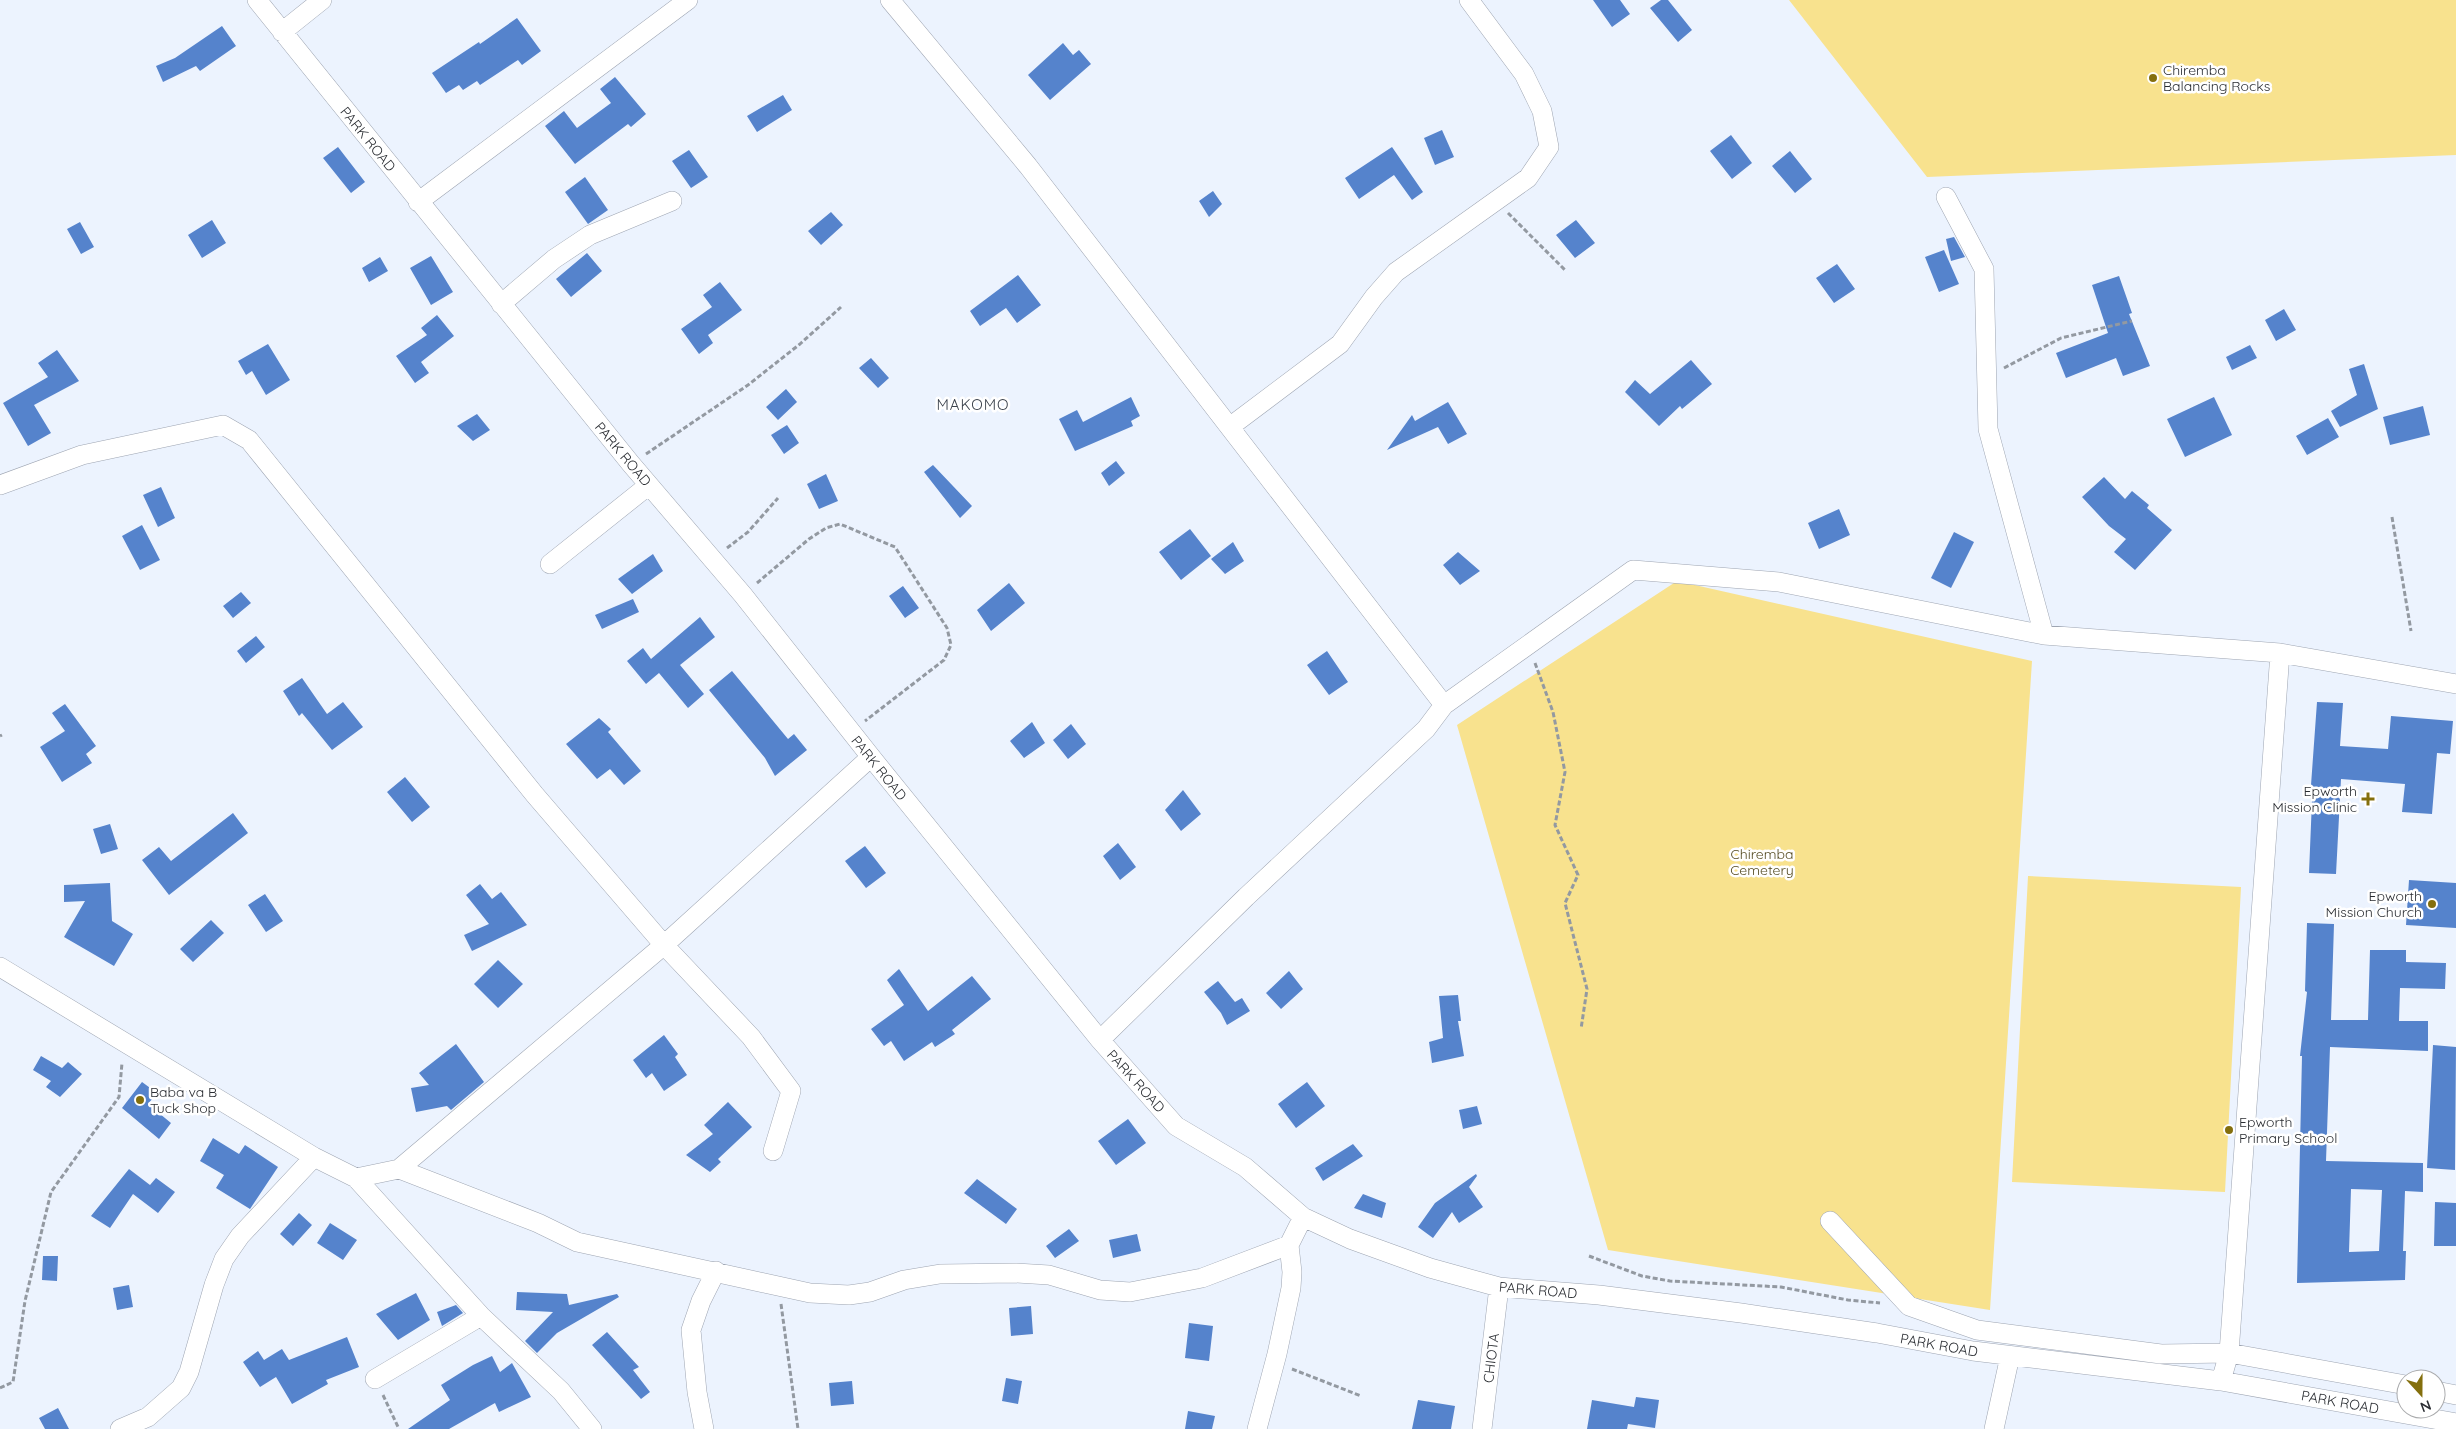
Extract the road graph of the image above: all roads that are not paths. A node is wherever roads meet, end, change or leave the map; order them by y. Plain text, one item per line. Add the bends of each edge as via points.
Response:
1 (257, 0) edge
2 (322, 0) edge
3 (688, 0) edge
4 (890, 0) edge
5 (1469, 0) edge
6 (282, 32) junction
7 (1946, 197) dead end
8 (672, 201) dead end
9 (418, 202) junction
10 (501, 304) junction
11 (1231, 426) junction
12 (0, 485) edge
13 (649, 485) junction
14 (550, 564) dead end
15 (2044, 635) junction
16 (2280, 653) junction
17 (2456, 684) edge
18 (1444, 705) junction
19 (871, 758) junction
20 (664, 945) junction
21 (0, 967) edge
22 (1100, 1040) junction
23 (773, 1152) dead end
24 (314, 1157) junction
25 (399, 1169) junction
26 (356, 1178) junction
27 (1303, 1217) junction
28 (1830, 1221) dead end
29 (1289, 1245) junction
30 (716, 1271) junction
31 (1499, 1288) junction
32 (481, 1316) junction
33 (1977, 1330) junction
34 (1973, 1351) junction
35 (2229, 1353) junction
36 (2010, 1356) junction
37 (375, 1379) road end
38 (2221, 1381) junction
39 (2396, 1384) edge
40 (2456, 1423) edge
41 (120, 1429) edge
42 (592, 1429) edge
43 (704, 1429) edge
44 (1257, 1429) edge
45 (1482, 1429) edge
46 (1994, 1429) edge

1 - 6 street, PARK ROAD
2 - 6 street
3 - 9 street
4 - 11 street via 1028,166
5 - 11 street via 1524,74 1542,112 1549,147 1528,178 1396,272 1340,344
6 - 9 street, PARK ROAD
7 - 15 street via 1984,269 1988,429
8 - 10 street via 590,235 554,259
9 - 10 street, PARK ROAD
10 - 13 street, PARK ROAD
11 - 18 street
12 - 20 street via 82,455 223,425 249,440 535,795
13 - 14 street
13 - 19 street, PARK ROAD via 743,595
15 - 16 street
15 - 18 street via 1779,582 1633,570
16 - 17 street
16 - 35 street
18 - 22 street via 1426,729 1246,897
19 - 20 street
19 - 22 street, PARK ROAD
20 - 23 street via 751,1038 791,1091
20 - 25 street
21 - 24 street
22 - 27 street, PARK ROAD via 1176,1126 1245,1167
24 - 26 street
24 - 41 street via 240,1236 224,1259 189,1372 180,1388 148,1417
25 - 26 street
25 - 30 street via 538,1223 577,1242
26 - 32 street
27 - 29 street
27 - 31 street, PARK ROAD via 1350,1239 1430,1268
28 - 33 street via 1909,1306
29 - 30 street via 1202,1278 1130,1292 1100,1290 1049,1275 1016,1273 940,1274 849,1295 810,1293
29 - 44 street via 1292,1280
30 - 43 street via 691,1330
31 - 34 street, PARK ROAD via 1599,1295 1741,1313
31 - 45 street, CHIOTA
32 - 37 street
32 - 42 street via 561,1391
33 - 34 street
33 - 35 street via 2161,1354
34 - 36 street, PARK ROAD
35 - 38 street
35 - 39 street
36 - 38 street, PARK ROAD
36 - 46 street
38 - 40 street, PARK ROAD

